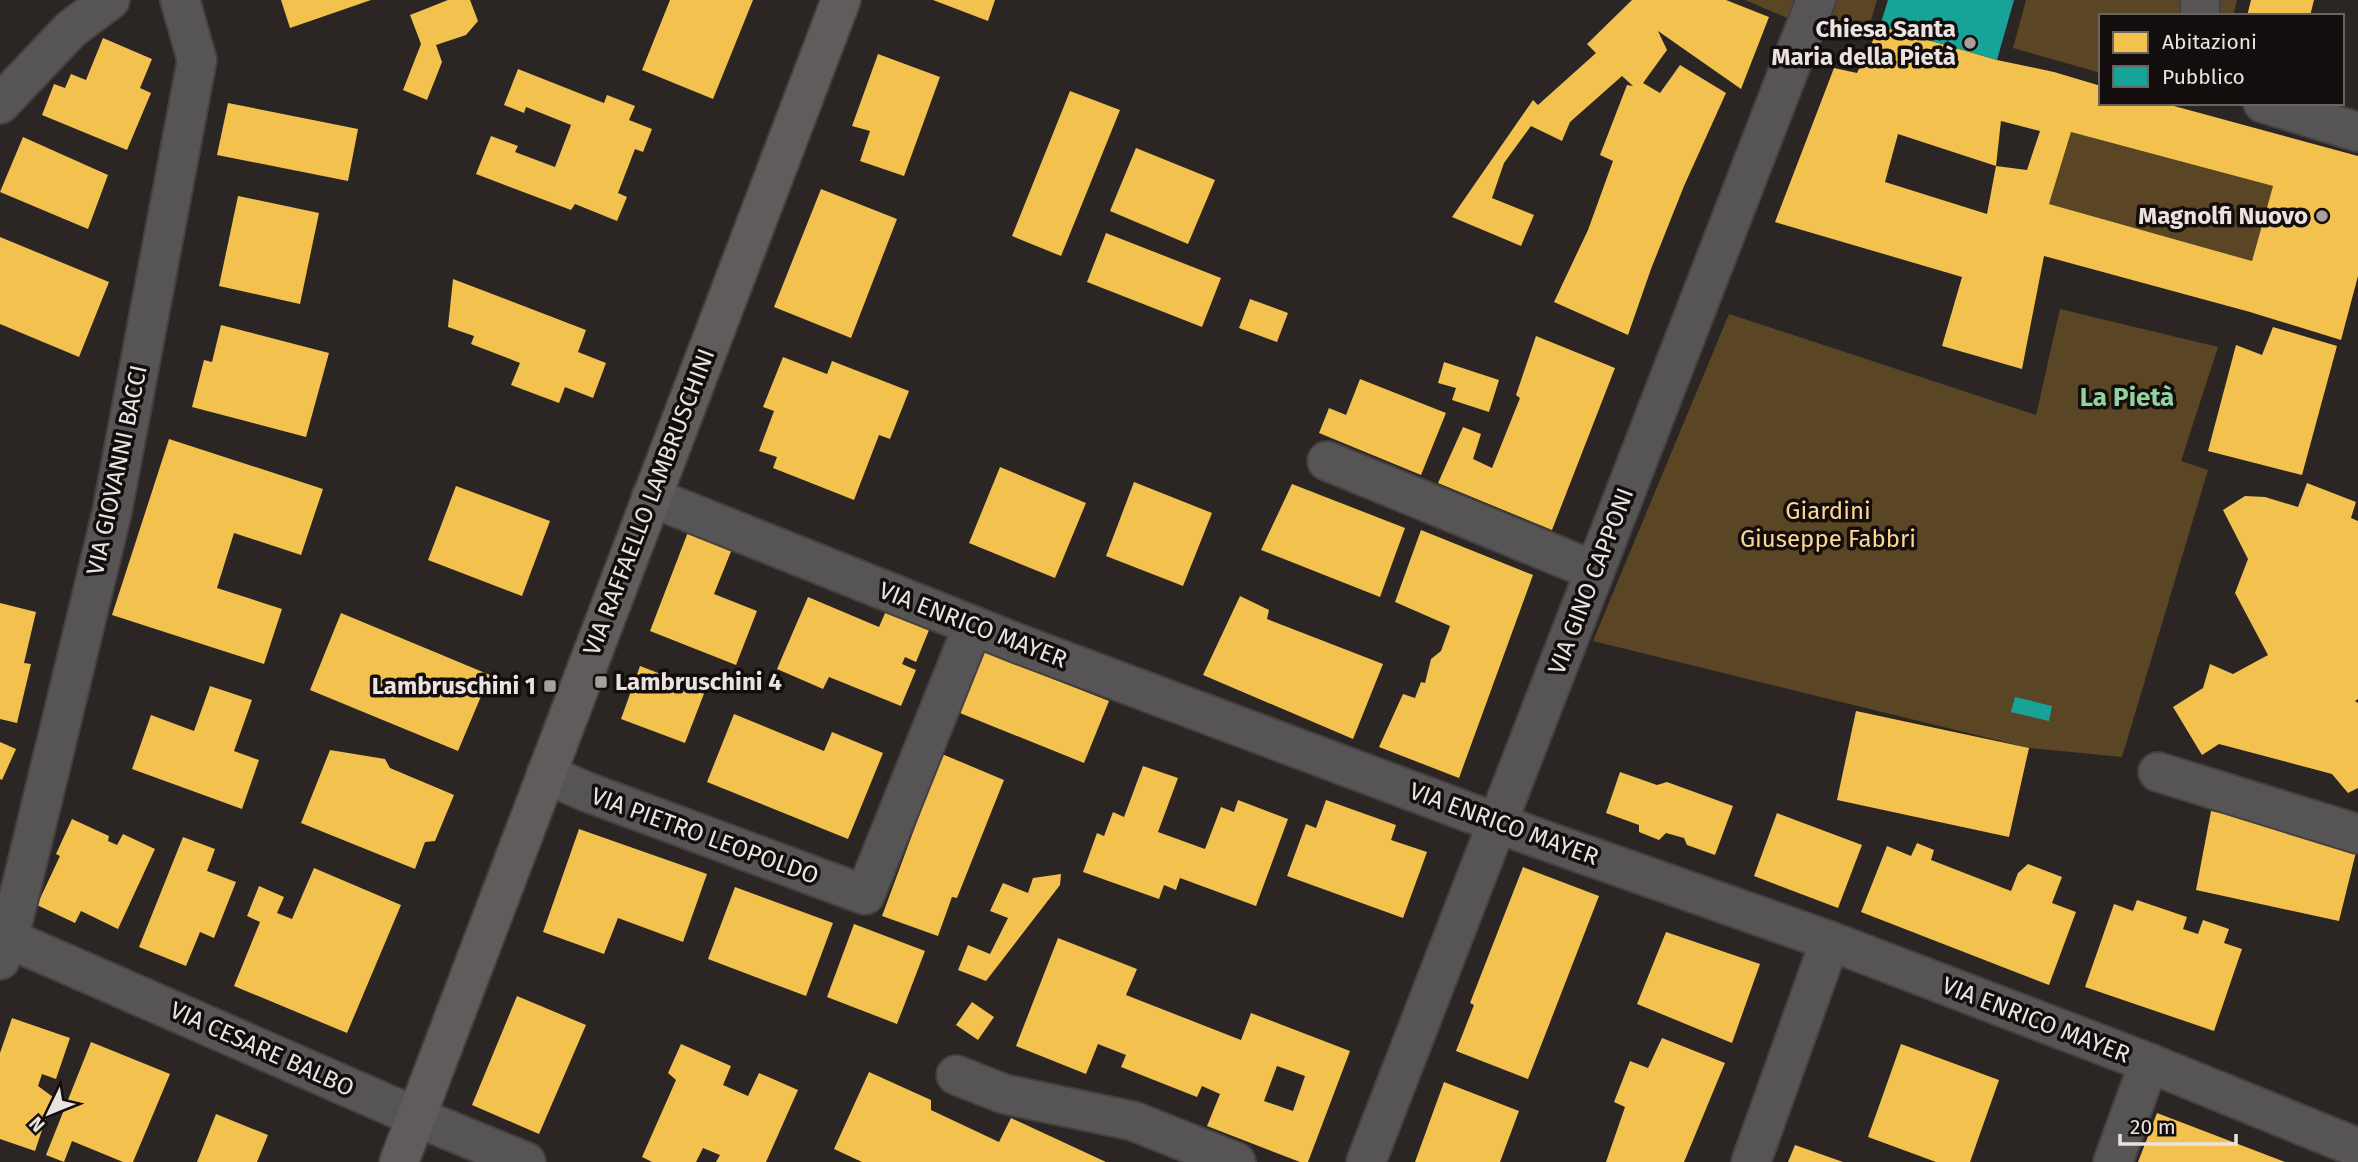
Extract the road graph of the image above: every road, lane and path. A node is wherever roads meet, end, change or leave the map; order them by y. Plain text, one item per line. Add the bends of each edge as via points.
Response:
1 (110, 0) edge
2 (180, 0) edge
3 (841, 0) edge
4 (1811, 1) edge
5 (0, 104) edge
6 (2273, 105) edge
7 (2355, 121) edge
8 (1327, 461) dead end
9 (651, 497) junction
10 (1595, 571) junction
11 (973, 626) junction
12 (2158, 772) dead end
13 (546, 774) junction
14 (1497, 822) junction
15 (2358, 834) edge
16 (1830, 941) junction
17 (3, 944) edge
18 (2149, 1063) junction
19 (956, 1075) dead end
20 (414, 1116) junction
21 (2356, 1140) edge
22 (399, 1162) edge
23 (526, 1162) edge
24 (1236, 1162) edge
25 (1366, 1162) edge
26 (1751, 1162) edge
27 (2113, 1162) edge

1 - 5 street via 71,29
2 - 17 street, VIA GIOVANNI BACCI via 197,60 112,512
3 - 9 main road, VIA RAFFAELLO LAMBRUSCHINI
4 - 10 street, VIA GINO CAPPONI
6 - 7 street
8 - 10 street
9 - 11 street, VIA ENRICO MAYER
9 - 13 main road, VIA RAFFAELLO LAMBRUSCHINI
10 - 14 street, VIA GINO CAPPONI
11 - 13 street, VIA PIETRO LEOPOLDO via 865,895
11 - 14 street, VIA ENRICO MAYER
12 - 15 street
13 - 20 main road, VIA RAFFAELLO LAMBRUSCHINI
14 - 16 street, VIA ENRICO MAYER
14 - 25 street, VIA GINO CAPPONI
16 - 18 street, VIA ENRICO MAYER
16 - 26 street
17 - 20 street, VIA CESARE BALBO
18 - 21 street, VIA ENRICO MAYER
18 - 27 street
19 - 24 street via 1004,1094 1133,1121
20 - 22 main road, VIA RAFFAELLO LAMBRUSCHINI
20 - 23 street, VIA CESARE BALBO

